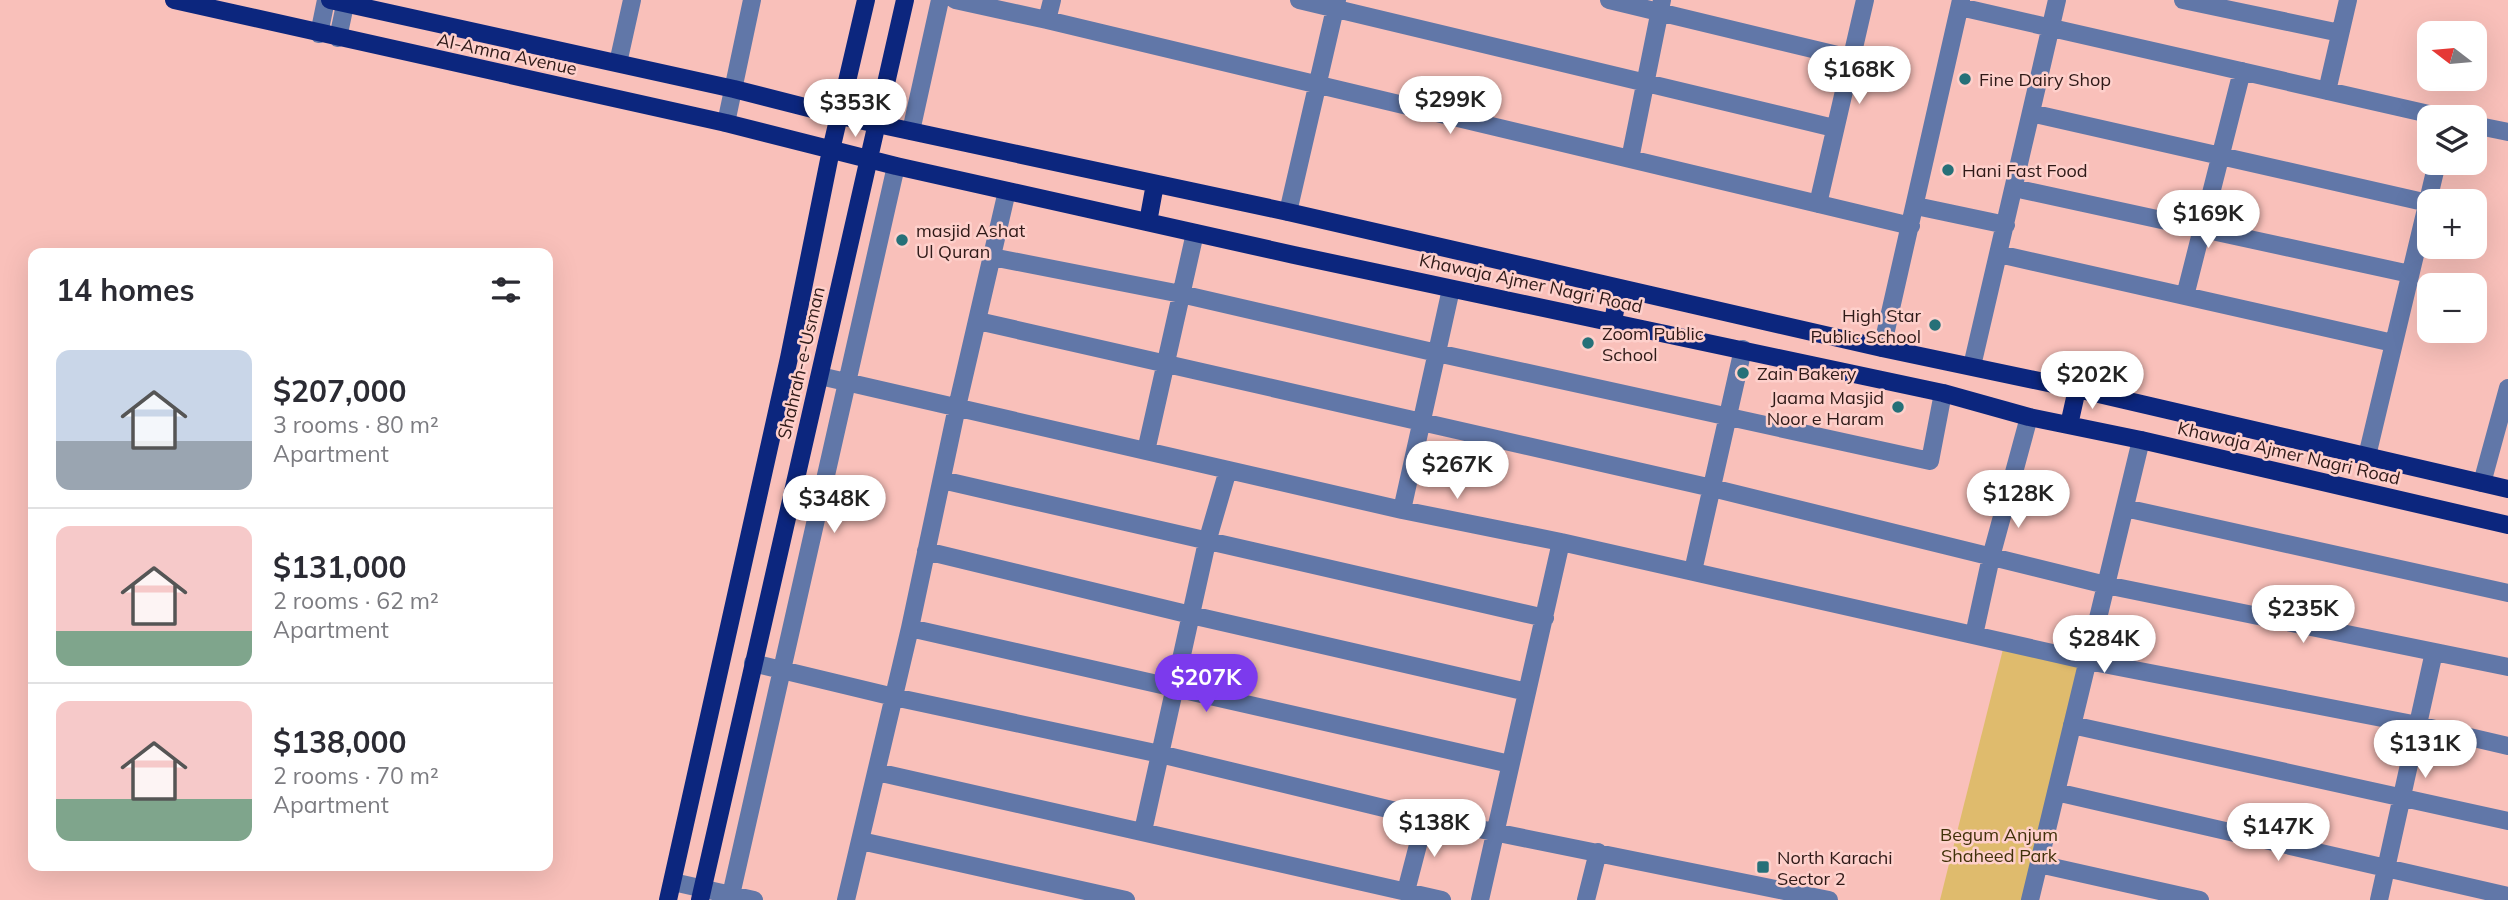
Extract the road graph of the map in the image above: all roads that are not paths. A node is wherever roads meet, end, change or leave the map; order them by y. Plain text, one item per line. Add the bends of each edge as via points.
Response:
1 (174, 0) edge
2 (632, 0) edge
3 (752, 0) edge
4 (866, 0) edge
5 (905, 0) edge
6 (940, 0) edge
7 (955, 0) edge
8 (1052, 0) edge
9 (1299, 0) edge
10 (1609, 0) edge
11 (1865, 0) edge
12 (2057, 0) edge
13 (2183, 0) edge
14 (2348, 0) edge
15 (337, 1) edge
16 (1336, 4) edge
17 (1961, 4) edge
18 (1660, 6) edge
19 (1047, 20) junction
20 (2051, 28) junction
21 (319, 33) junction
22 (2340, 33) junction
23 (338, 38) junction
24 (1850, 58) junction
25 (618, 63) junction
26 (2242, 71) junction
27 (1644, 82) junction
28 (1316, 85) junction
29 (734, 89) junction
30 (2328, 91) junction
31 (2417, 111) edge
32 (2031, 113) junction
33 (840, 116) junction
34 (726, 123) junction
35 (878, 124) junction
36 (1835, 128) junction
37 (2487, 128) edge
38 (911, 131) junction
39 (2508, 132) edge
40 (831, 150) junction
41 (2220, 156) junction
42 (870, 159) junction
43 (1630, 159) junction
44 (896, 166) junction
45 (1156, 184) junction
46 (2014, 188) junction
47 (1007, 191) junction
48 (2417, 201) edge
49 (1818, 204) junction
50 (1916, 206) junction
51 (1288, 212) junction
52 (1148, 222) junction
53 (2006, 225) junction
54 (1911, 226) junction
55 (2202, 229) junction
56 (1195, 233) junction
57 (2417, 246) edge
58 (1999, 254) junction
59 (992, 257) junction
60 (2410, 274) junction
61 (1619, 288) junction
62 (1451, 289) junction
63 (1181, 294) junction
64 (2185, 296) junction
65 (978, 321) junction
66 (1613, 321) junction
67 (2393, 343) junction
68 (1882, 348) junction
69 (1743, 349) junction
70 (1437, 353) junction
71 (1165, 364) junction
72 (1972, 366) junction
73 (820, 376) junction
74 (849, 381) junction
75 (2508, 388) edge
76 (2077, 389) junction
77 (1943, 393) junction
78 (957, 407) junction
79 (1729, 416) junction
80 (2029, 417) junction
81 (1422, 422) junction
82 (2069, 425) junction
83 (2141, 440) junction
84 (1146, 451) junction
85 (2367, 456) junction
86 (1228, 470) junction
87 (942, 480) junction
88 (2482, 484) junction
89 (1712, 488) junction
90 (2508, 489) edge
91 (2125, 508) junction
92 (1402, 510) junction
93 (2508, 526) edge
94 (1561, 541) junction
95 (1207, 542) junction
96 (926, 551) junction
97 (1991, 557) junction
98 (1693, 571) junction
99 (2106, 585) junction
100 (2508, 593) edge
101 (1191, 615) junction
102 (1545, 618) junction
103 (910, 628) junction
104 (1974, 635) junction
105 (2434, 652) junction
106 (2088, 660) junction
107 (753, 663) junction
108 (2508, 666) edge
109 (783, 671) junction
110 (1175, 687) junction
111 (1527, 692) junction
112 (894, 697) junction
113 (2072, 725) junction
114 (2418, 725) junction
115 (2508, 746) edge
116 (1160, 754) junction
117 (1510, 764) junction
118 (877, 772) junction
119 (2056, 792) junction
120 (2402, 797) junction
121 (1425, 818) junction
122 (2508, 821) edge
123 (1143, 831) junction
124 (1495, 831) junction
125 (861, 841) junction
126 (1598, 852) junction
127 (2039, 864) junction
128 (2386, 868) junction
129 (673, 882) junction
130 (1406, 891) junction
131 (701, 894) edge
132 (731, 895) junction
133 (2508, 896) edge
134 (668, 900) edge
135 (754, 900) edge
136 (846, 900) edge
137 (1126, 900) edge
138 (1442, 900) edge
139 (1480, 900) edge
140 (1587, 900) edge
141 (1829, 900) edge
142 (2030, 900) edge
143 (2200, 900) edge
144 (2379, 900) edge

1 - 21 main road, Al-Amna Avenue
2 - 25 street
3 - 29 street
4 - 33 main road, Shahrah-e-Usman
5 - 35 main road, Shahrah-e-Usman
6 - 38 street
7 - 19 street
8 - 19 street
9 - 16 street
10 - 18 street
11 - 24 street
12 - 20 street
13 - 22 street
14 - 22 street
15 - 21 street
15 - 23 street
15 - 25 main road, Khawaja Ajmer Nagri Road
16 - 27 street
16 - 28 street
17 - 20 street
17 - 50 street
18 - 24 street
18 - 27 street
19 - 28 street
20 - 26 street
20 - 32 street
21 - 23 main road, Al-Amna Avenue
22 - 30 street
23 - 34 main road, Al-Amna Avenue
24 - 36 street
25 - 29 main road, Khawaja Ajmer Nagri Road
26 - 30 street
26 - 41 street
27 - 36 street
27 - 43 street
28 - 43 street
28 - 51 street
29 - 33 main road, Khawaja Ajmer Nagri Road
29 - 34 street
30 - 31 street
32 - 41 street
32 - 46 street
33 - 35 main road, Khawaja Ajmer Nagri Road
33 - 40 main road, Shahrah-e-Usman
34 - 40 main road, Al-Amna Avenue
35 - 38 main road, Khawaja Ajmer Nagri Road
35 - 42 main road, Shahrah-e-Usman
36 - 49 street
37 - 39 street
38 - 45 main road, Khawaja Ajmer Nagri Road
40 - 42 main road, Khawaja Ajmer Nagri Road
40 - 129 main road, Shahrah-e-Usman
41 - 48 street
41 - 55 street
42 - 44 main road, Khawaja Ajmer Nagri Road
42 - 73 main road, Shahrah-e-Usman
43 - 49 street
44 - 47 main road, Khawaja Ajmer Nagri Road
44 - 74 street
45 - 51 main road, Khawaja Ajmer Nagri Road
45 - 52 main road
46 - 53 street
46 - 55 street
47 - 52 main road, Khawaja Ajmer Nagri Road
47 - 59 street
49 - 54 street
50 - 53 street
50 - 54 street
51 - 61 main road, Khawaja Ajmer Nagri Road
52 - 56 main road, Khawaja Ajmer Nagri Road
53 - 58 street
54 - 68 street
55 - 60 street
55 - 64 street
56 - 62 main road, Khawaja Ajmer Nagri Road
56 - 63 street
57 - 60 street
58 - 64 street
58 - 72 street
59 - 63 street
59 - 65 street
60 - 67 street
61 - 66 main road
61 - 68 main road, Khawaja Ajmer Nagri Road
62 - 66 main road, Khawaja Ajmer Nagri Road
62 - 70 street
63 - 70 street
63 - 71 street
64 - 67 street
65 - 71 street
65 - 78 street
66 - 69 main road, Khawaja Ajmer Nagri Road
67 - 85 street
68 - 72 main road, Khawaja Ajmer Nagri Road
69 - 77 main road, Khawaja Ajmer Nagri Road
69 - 79 street
70 - 79 street
70 - 81 street
71 - 81 street
71 - 84 street
72 - 76 main road, Khawaja Ajmer Nagri Road
73 - 74 street
73 - 107 main road, Shahrah-e-Usman
74 - 78 street
74 - 109 street
75 - 88 street
76 - 82 main road
76 - 85 main road, Khawaja Ajmer Nagri Road
77 - 79 street via 1930,461
77 - 80 main road, Khawaja Ajmer Nagri Road
78 - 84 street
78 - 87 street
79 - 89 street
80 - 82 main road, Khawaja Ajmer Nagri Road
80 - 97 street
81 - 89 street
81 - 92 street
82 - 83 main road, Khawaja Ajmer Nagri Road
83 - 91 street
83 - 93 main road, Khawaja Ajmer Nagri Road
84 - 86 street
85 - 88 main road, Khawaja Ajmer Nagri Road
86 - 92 street
86 - 95 street
87 - 95 street
87 - 96 street
88 - 90 main road, Khawaja Ajmer Nagri Road
89 - 97 street
89 - 98 street
91 - 99 street
91 - 100 street
92 - 94 street
94 - 98 street
94 - 102 street
95 - 101 street
95 - 102 street
96 - 101 street
96 - 103 street
97 - 99 street
97 - 104 street
98 - 104 street
99 - 105 street
99 - 106 street
101 - 110 street
101 - 111 street
102 - 111 street
103 - 110 street
103 - 112 street
104 - 106 street
105 - 108 street
105 - 114 street
106 - 113 street
106 - 114 street
107 - 109 street
107 - 131 main road, Shahrah-e-Usman
109 - 112 street
109 - 132 street
110 - 116 street
110 - 117 street
111 - 117 street
112 - 116 street
112 - 118 street
113 - 119 street
113 - 120 street
114 - 115 street
114 - 120 street
116 - 121 street
116 - 123 street
117 - 124 street
118 - 123 street
118 - 125 street
119 - 127 street
119 - 128 street
120 - 122 street
120 - 128 street
121 - 124 street
121 - 130 street
123 - 130 street
124 - 126 street
124 - 139 street
125 - 136 street
125 - 137 street
126 - 140 street
126 - 141 street
127 - 142 street
127 - 143 street
128 - 133 street
128 - 144 street
129 - 131 street
129 - 134 main road, Shahrah-e-Usman
130 - 138 street
131 - 132 street
132 - 135 street

